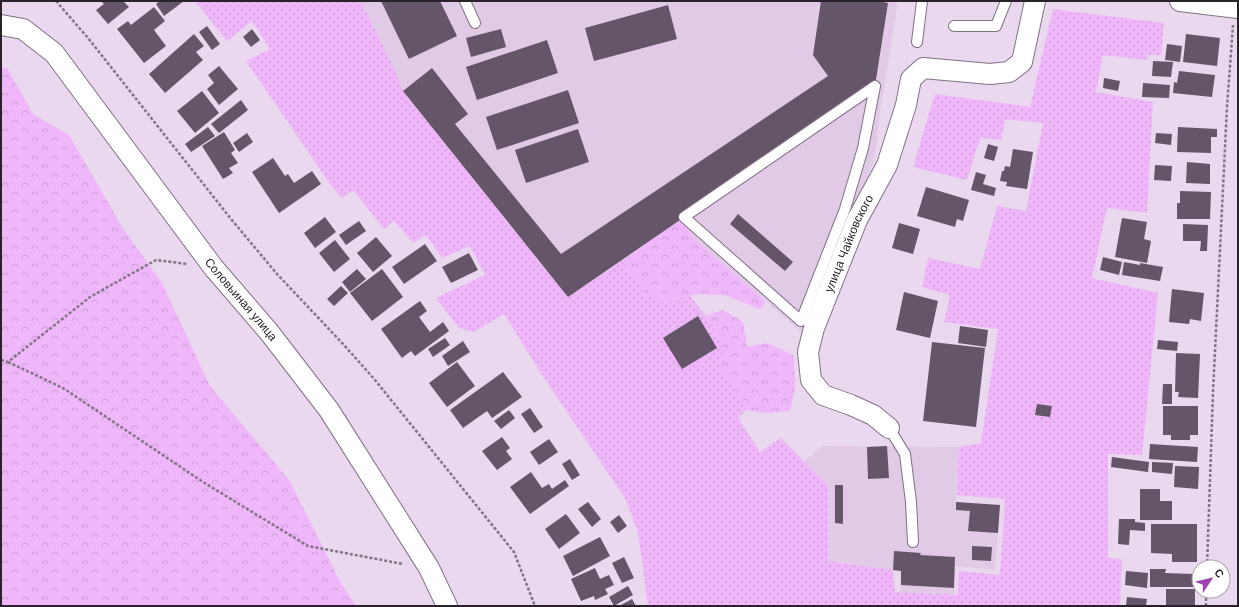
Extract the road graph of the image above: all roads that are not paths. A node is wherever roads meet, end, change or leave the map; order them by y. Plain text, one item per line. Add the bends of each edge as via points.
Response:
1 (465, 1) edge
2 (922, 1) edge
3 (1006, 1) edge
4 (1035, 1) edge
5 (1180, 1) edge
6 (1236, 8) edge
7 (475, 23) dead end
8 (1, 25) edge
9 (954, 26) dead end
10 (917, 42) dead end
11 (862, 190) junction
12 (889, 428) joint
13 (913, 542) dead end
14 (447, 606) edge

1 - 7 lane
2 - 10 lane
3 - 9 lane via 996,26
4 - 11 street, улица Чайковского via 1022,62 1009,72 990,74 923,68 911,79 887,165
5 - 6 street
8 - 14 street, Соловьиная улица via 23,29 54,53 213,267 269,332 329,410 429,568
11 - 11 lane via 846,209 800,321 684,217 875,86 863,148
11 - 12 street, улица Чайковского via 852,235 814,328 808,352 810,380 823,395 873,415
12 - 13 lane, улица Чайковского via 905,454

